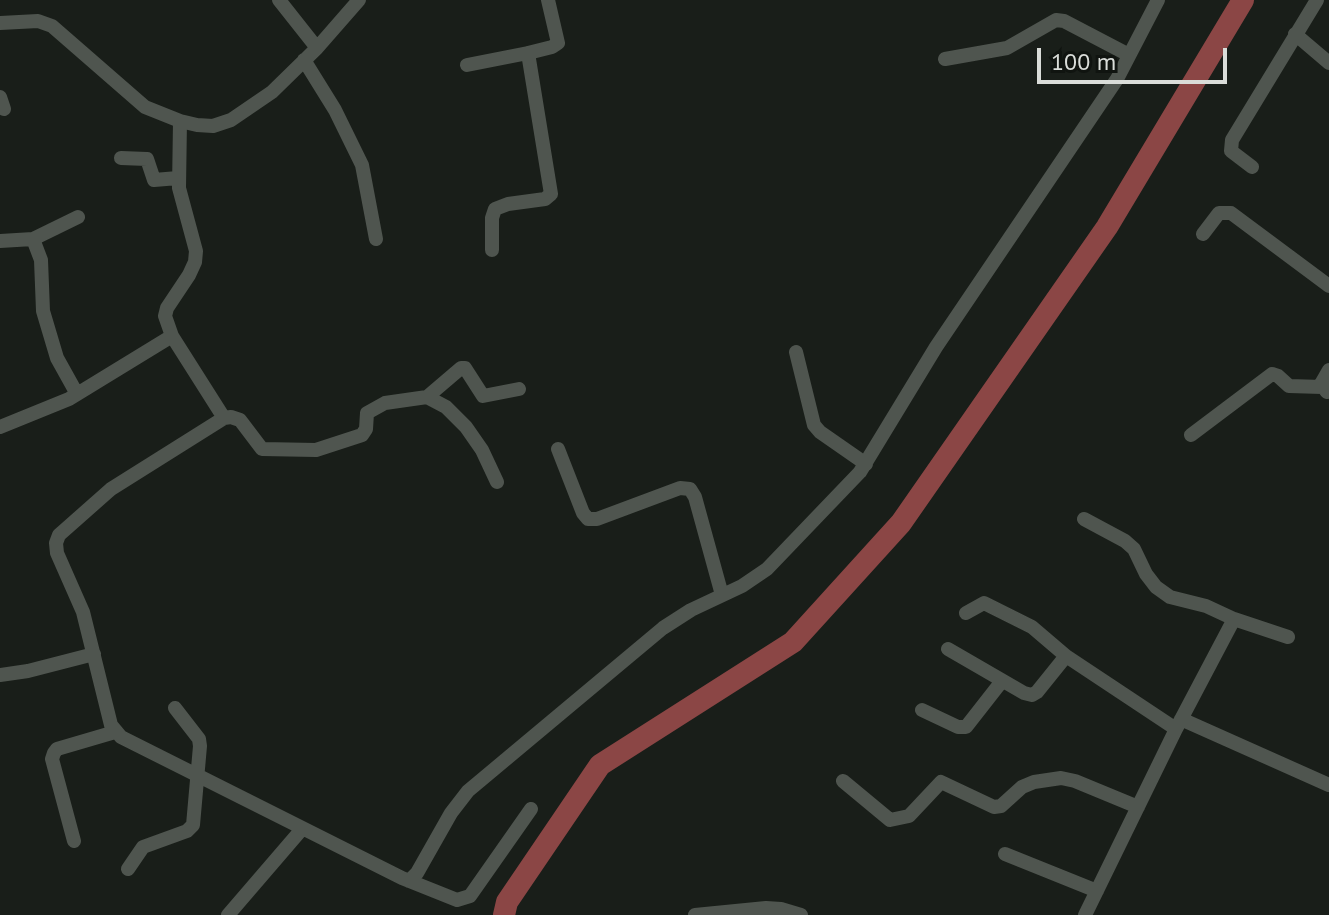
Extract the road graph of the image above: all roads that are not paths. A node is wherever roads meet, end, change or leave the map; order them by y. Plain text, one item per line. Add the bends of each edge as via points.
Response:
1 (279, 0) edge
2 (359, 0) edge
3 (548, 0) edge
4 (1158, 0) edge
5 (1317, 0) edge
6 (0, 23) edge
7 (1295, 34) junction
8 (315, 46) junction
9 (528, 53) junction
10 (1129, 55) junction
11 (945, 59) dead end
12 (304, 60) junction
13 (1329, 63) edge
14 (467, 65) dead end
15 (180, 121) junction
16 (121, 158) dead end
17 (1252, 167) dead end
18 (178, 178) junction
19 (78, 217) dead end
20 (1203, 234) dead end
21 (33, 239) junction
22 (376, 239) dead end
23 (0, 241) edge
24 (492, 250) dead end
25 (1329, 286) edge
26 (172, 336) junction
27 (796, 352) dead end
28 (1329, 370) edge
29 (519, 389) dead end
30 (1326, 390) edge
31 (77, 394) junction
32 (427, 397) junction
33 (224, 418) junction
34 (0, 427) edge
35 (1191, 435) dead end
36 (558, 449) dead end
37 (866, 464) junction
38 (497, 482) dead end
39 (1084, 519) dead end
40 (722, 595) junction
41 (966, 613) dead end
42 (1234, 619) junction
43 (1288, 637) dead end
44 (948, 649) dead end
45 (94, 654) junction
46 (1066, 656) junction
47 (0, 675) edge
48 (1002, 681) junction
49 (175, 708) dead end
50 (922, 710) dead end
51 (1179, 724) junction
52 (115, 732) junction
53 (198, 777) junction
54 (843, 781) dead end
55 (1329, 785) edge
56 (1138, 807) junction
57 (531, 809) dead end
58 (302, 829) junction
59 (74, 841) dead end
60 (1005, 854) dead end
61 (128, 869) dead end
62 (409, 881) junction
63 (1097, 891) junction
64 (228, 915) edge
65 (695, 915) edge
66 (801, 915) edge
67 (1085, 915) edge

1 - 8 street
2 - 8 street
3 - 9 street via 558,43
4 - 10 street
5 - 7 street
6 - 15 street via 38,21 52,26 145,107
7 - 13 street
7 - 17 street via 1232,140 1231,151
8 - 12 street
9 - 14 street
9 - 24 street via 551,194 495,209
10 - 11 street via 1056,20 1007,48
10 - 37 street via 936,347
12 - 15 street via 272,92 231,120 213,126
12 - 22 street via 362,165
15 - 18 street
16 - 18 street via 147,159 154,180
18 - 26 street via 196,251 189,275 167,308
19 - 21 street
20 - 25 street via 1219,213 1231,213
21 - 23 street
21 - 31 street via 41,260 43,311 57,358
26 - 31 street
26 - 33 street
27 - 37 street via 814,425
28 - 30 street via 1322,377
29 - 32 street via 483,396 465,368
30 - 35 street via 1289,386 1272,374
31 - 34 street
32 - 33 street via 385,403 367,413 362,435 316,450 262,449 240,420
32 - 38 street via 466,427
33 - 45 street via 111,489 59,535 57,553 83,612
36 - 40 street via 588,519 690,489
37 - 40 street via 767,569
39 - 42 street via 1134,549 1151,580 1170,597
40 - 62 street via 663,628 468,791
41 - 46 street via 984,603 1032,627
42 - 43 street
42 - 51 street
44 - 48 street
45 - 47 street
45 - 52 street
46 - 48 street via 1032,695
46 - 51 street
48 - 50 street via 966,727
49 - 53 street via 199,739
51 - 55 street
51 - 56 street
52 - 53 street
52 - 59 street via 54,753
53 - 58 street
53 - 61 street via 193,825 143,847
54 - 56 street via 890,820 909,816 941,782 994,807 1022,787 1061,778
56 - 63 street
57 - 62 street via 467,898 457,900
58 - 62 street
58 - 64 street
60 - 63 street
63 - 67 street
65 - 66 street via 766,908

